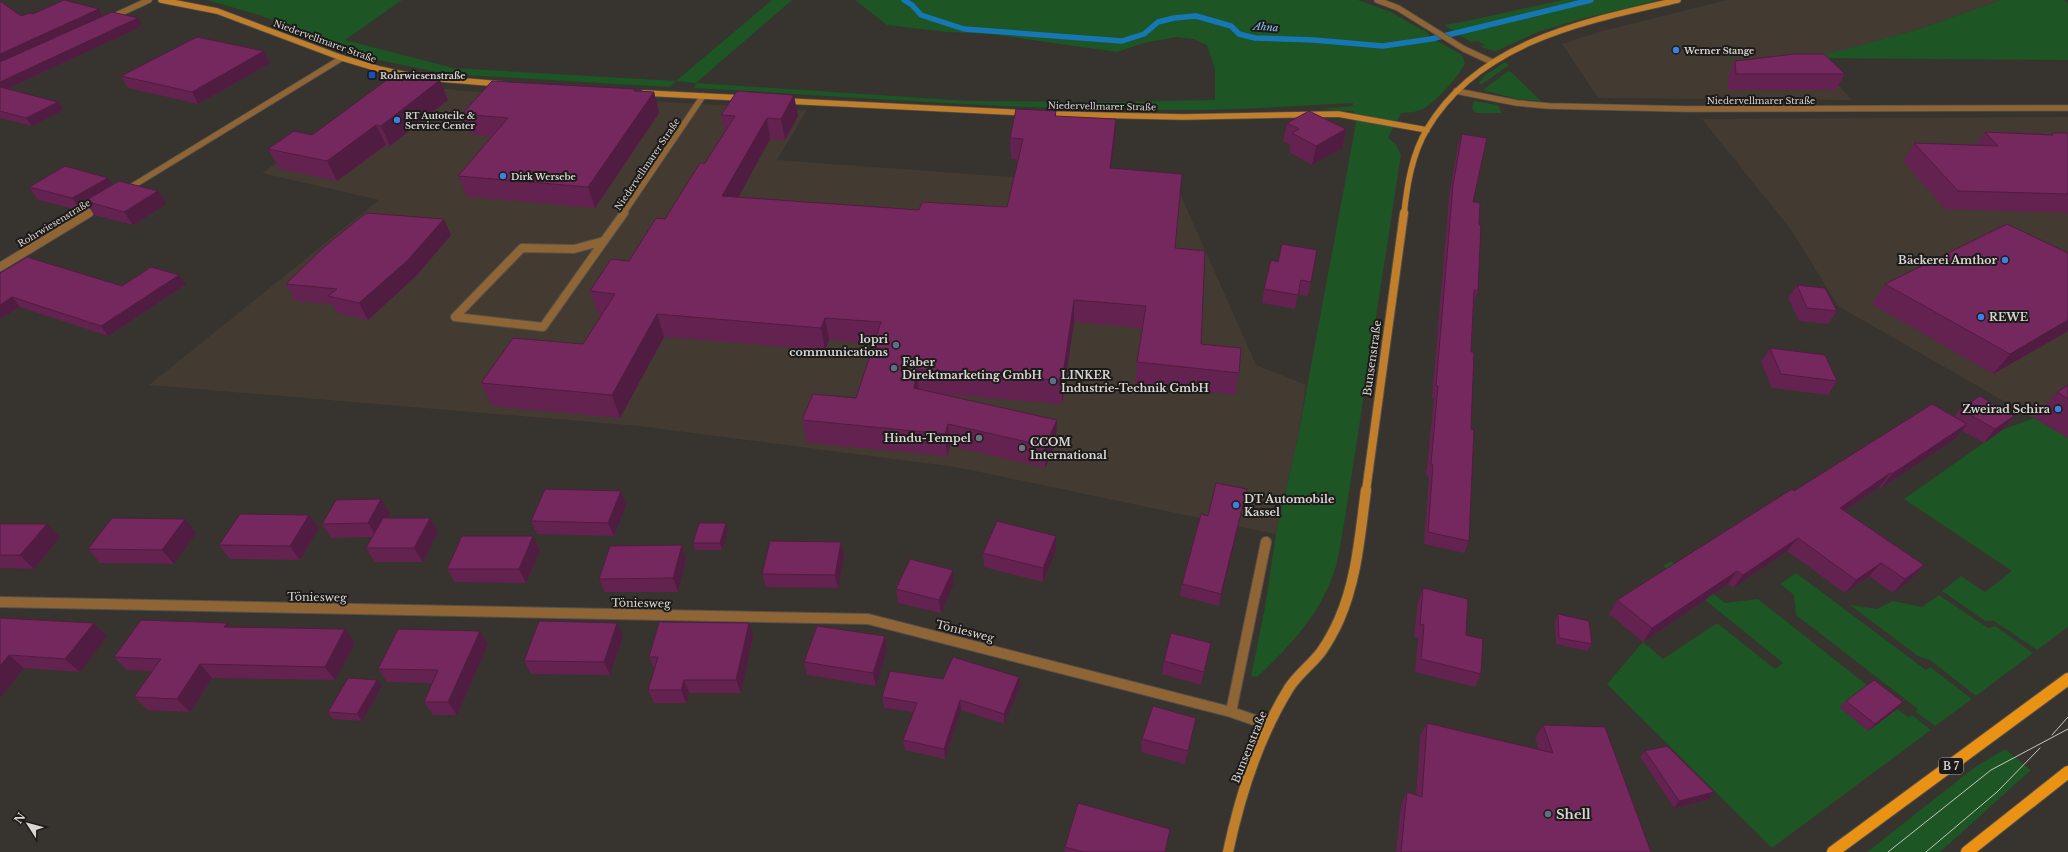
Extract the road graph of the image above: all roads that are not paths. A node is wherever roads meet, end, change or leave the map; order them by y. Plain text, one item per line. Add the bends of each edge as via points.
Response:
1 (149, 0) edge
2 (161, 0) edge
3 (1377, 0) edge
4 (1678, 0) edge
5 (107, 20) edge
6 (342, 58) junction
7 (1492, 62) junction
8 (504, 84) edge
9 (1456, 91) junction
10 (636, 92) edge
11 (703, 96) junction
12 (750, 99) edge
13 (782, 101) edge
14 (2068, 108) edge
15 (1032, 114) edge
16 (1040, 114) edge
17 (1427, 130) junction
18 (119, 194) edge
19 (106, 202) edge
20 (605, 241) junction
21 (0, 267) edge
22 (1266, 542) dead end
23 (0, 602) edge
24 (2068, 680) edge
25 (1231, 712) junction
26 (1269, 725) junction
27 (2068, 772) edge
28 (1228, 852) edge
29 (1833, 852) edge
30 (1967, 852) edge

1 - 5 street
2 - 6 main road, Niedervellmarer Straße via 217,11
3 - 7 street via 1398,8 1458,45
4 - 7 main road, Bunsenstraße via 1584,23 1546,36
6 - 8 main road, Niedervellmarer Straße via 416,77
6 - 18 street
7 - 9 main road, Bunsenstraße
9 - 14 street, Niedervellmarer Straße via 1517,103 1548,106 1687,109
9 - 17 main road, Bunsenstraße via 1440,109
10 - 11 main road
11 - 12 main road
11 - 20 street, Niedervellmarer Straße
13 - 15 main road, Niedervellmarer Straße
16 - 17 main road, Niedervellmarer Straße via 1183,117 1338,114
17 - 26 main road, Bunsenstraße via 1415,157 1407,189 1352,582 1340,619 1321,651 1290,686
19 - 21 street, Rohrwiesenstraße
20 - 20 street, Niedervellmarer Straße via 574,249 522,248 455,317 544,327
22 - 25 street
23 - 25 street, Töniesweg via 868,619
24 - 29 main road, B 7
25 - 26 street, Töniesweg
26 - 28 main road, Bunsenstraße via 1235,815
27 - 30 main road

